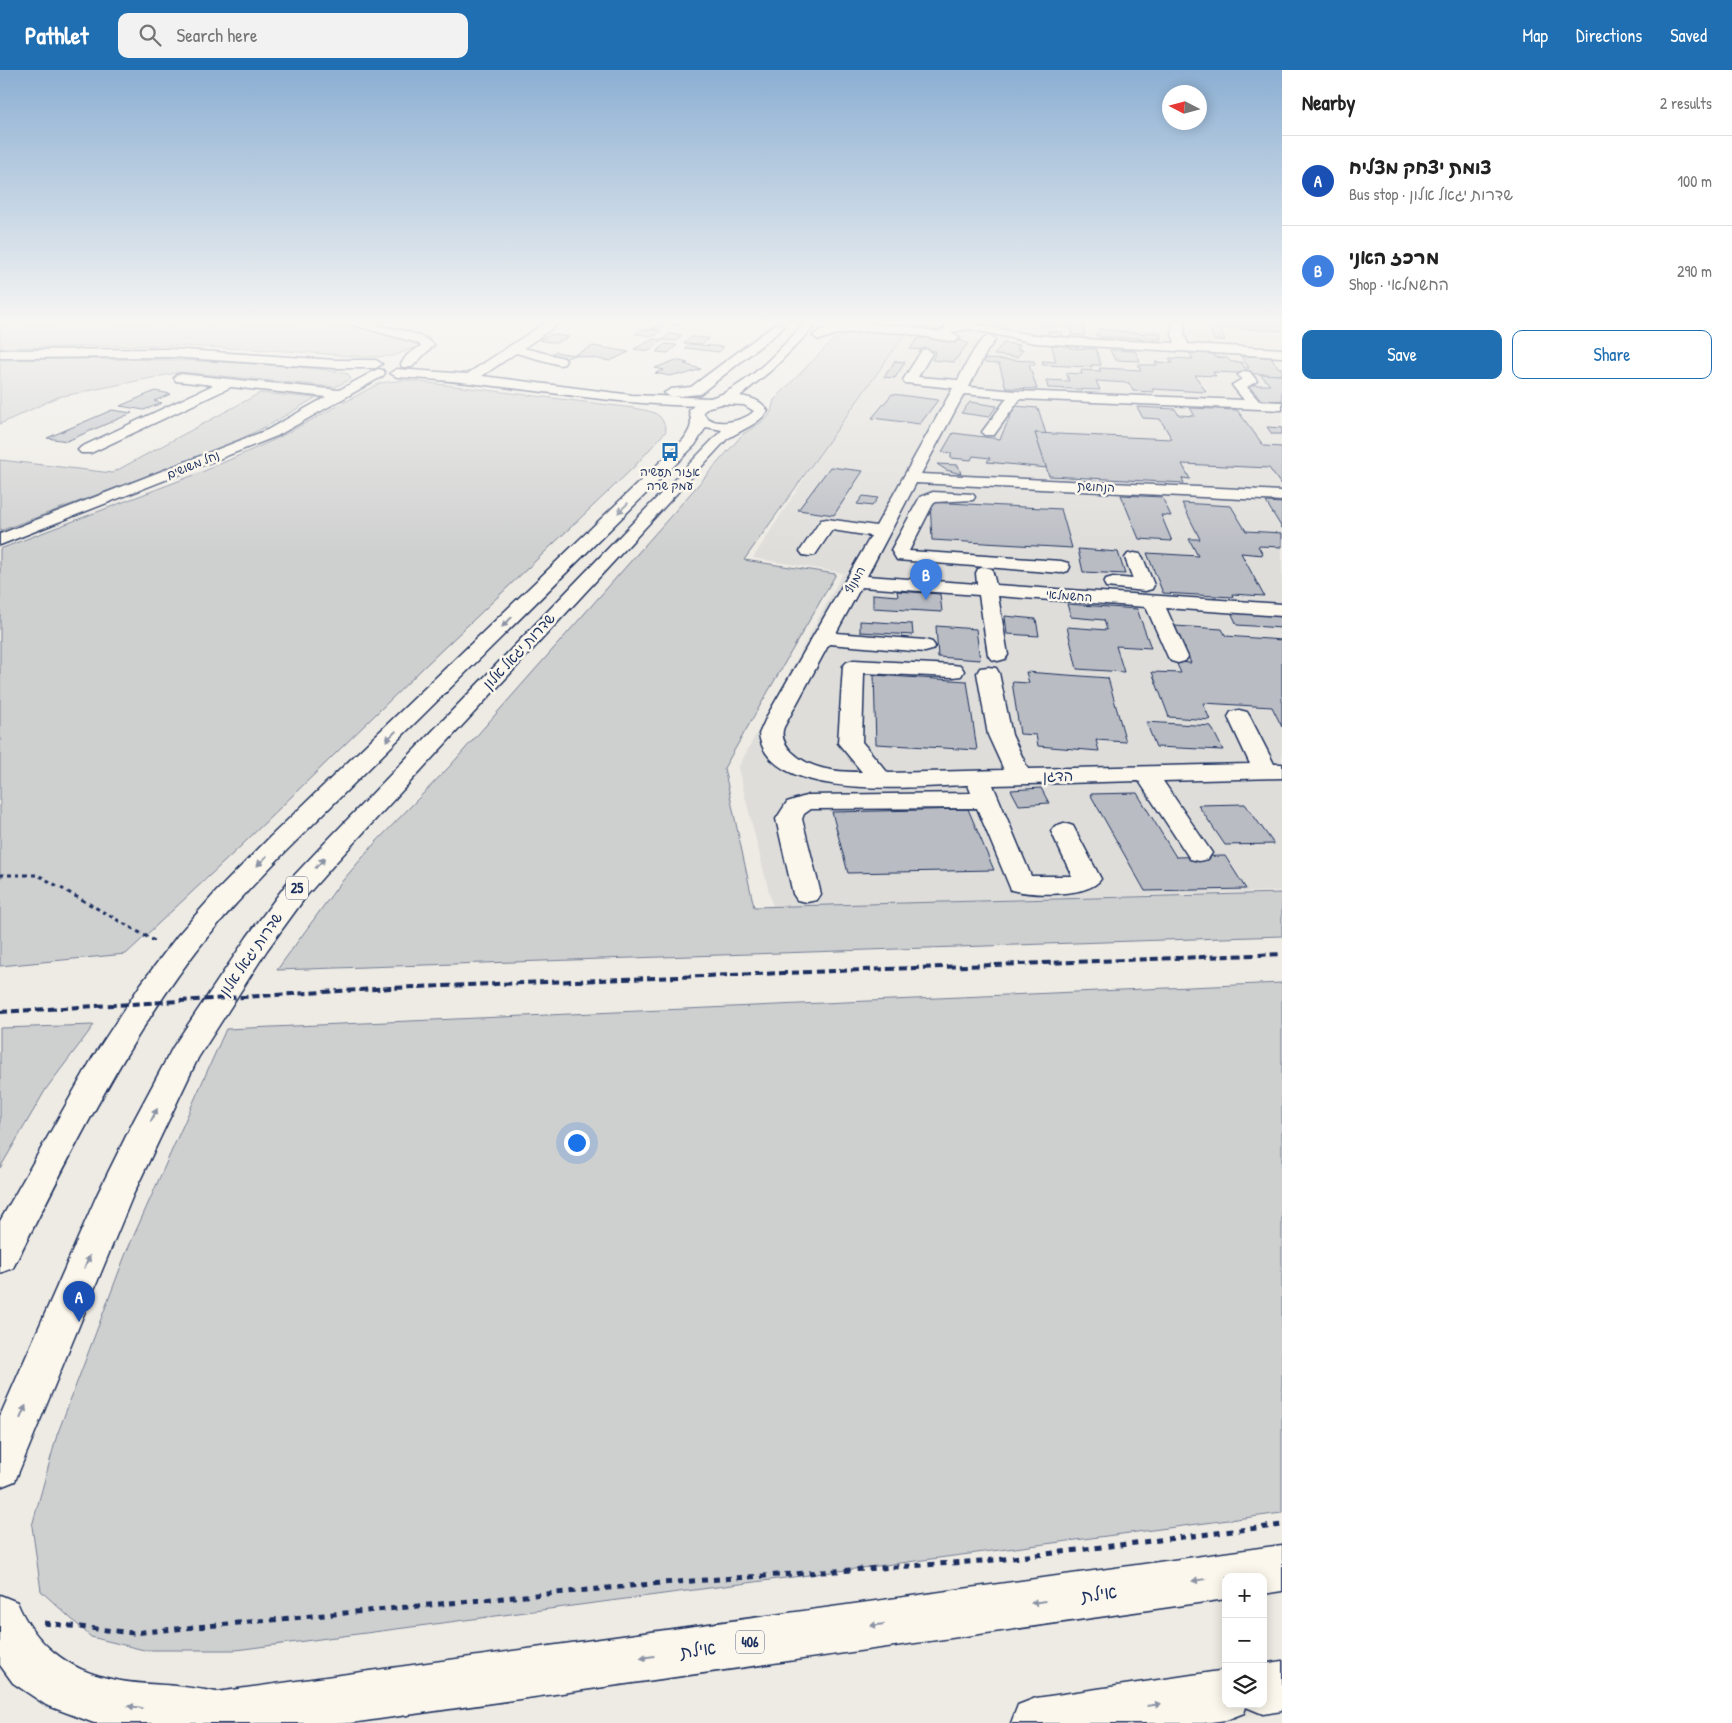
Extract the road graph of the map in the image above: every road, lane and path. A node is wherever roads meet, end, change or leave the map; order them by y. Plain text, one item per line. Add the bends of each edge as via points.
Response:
1 (192, 400) edge
2 (330, 400) edge
3 (649, 400) edge
4 (723, 400) edge
5 (955, 400) edge
6 (1012, 400) edge
7 (1149, 400) edge
8 (1251, 400) edge
9 (1255, 405) junction
10 (1282, 406) edge
11 (754, 408) junction
12 (707, 409) junction
13 (989, 432) dead end
14 (86, 450) dead end
15 (911, 478) junction
16 (1282, 496) edge
17 (1053, 502) dead end
18 (882, 532) junction
19 (0, 540) edge
20 (810, 551) dead end
21 (1134, 558) dead end
22 (983, 562) junction
23 (1061, 567) dead end
24 (855, 581) junction
25 (1109, 588) junction
26 (986, 590) junction
27 (1154, 602) junction
28 (1282, 610) edge
29 (823, 637) junction
30 (925, 646) dead end
31 (1178, 657) dead end
32 (953, 671) dead end
33 (1239, 717) dead end
34 (1274, 772) edge
35 (1146, 774) junction
36 (1020, 777) junction
37 (834, 778) joint
38 (881, 780) junction
39 (982, 789) junction
40 (1064, 831) dead end
41 (1199, 853) dead end
42 (0, 875) edge
43 (807, 894) dead end
44 (178, 954) junction
45 (0, 1257) edge
46 (1, 1467) edge
47 (1282, 1525) edge
48 (1282, 1568) edge
49 (2, 1624) edge
50 (1282, 1686) edge
51 (1267, 1688) edge
52 (1222, 1696) edge
53 (196, 1720) edge
54 (1036, 1723) edge

1 - 14 main road
2 - 19 main road, נחל משושים via 264,436
3 - 12 main road
4 - 12 main road
5 - 15 main road, המנוף
6 - 13 main road
7 - 9 main road
8 - 9 main road
9 - 10 main road
11 - 12 main road via 746,401
11 - 12 main road via 717,425
46 -> 11 main road, שדרות יגאל אלון / 25 via 115,1195 155,1112 184,1056 257,944 297,889 722,436
12 -> 44 main road, שדרות יגאל אלון via 690,442 285,837
15 - 16 main road, הנחושת via 993,474
15 - 18 main road, המנוף
17 - 22 main road via 933,497 926,501 900,550 903,556
18 - 20 main road via 827,524
18 - 24 main road, המנוף
21 - 25 main road via 1145,585
22 - 23 main road
22 - 26 main road
24 - 26 main road, החשמלאי
24 - 29 main road, המנוף
25 - 26 main road, החשמלאי
25 - 27 main road, החשמלאי
26 - 36 main road via 1000,736
27 - 28 main road, החשמלאי
27 - 31 main road
29 - 30 main road
29 - 37 main road, המנוף via 771,730 773,746 786,761 805,772
32 - 38 main road via 854,666 850,743
33 - 34 main road
34 - 35 main road, הדגן
35 - 36 main road, הדגן
35 - 41 main road
36 - 39 main road, הדגן
37 - 38 main road, הדגן
38 - 39 main road, הדגן
39 - 40 main road via 1021,884 1077,884 1086,879
39 - 43 main road via 809,802 797,806 789,819
42 - 44 path via 38,875
44 - 45 main road, שדרות יגאל אלון via 89,1087
47 - 49 path via 996,1560 662,1583 133,1633 50,1622
48 -> 53 main road, אילת / 406
53 -> 49 main road, אילת via 111,1704 63,1688 30,1666
50 - 51 main road
54 -> 52 main road

